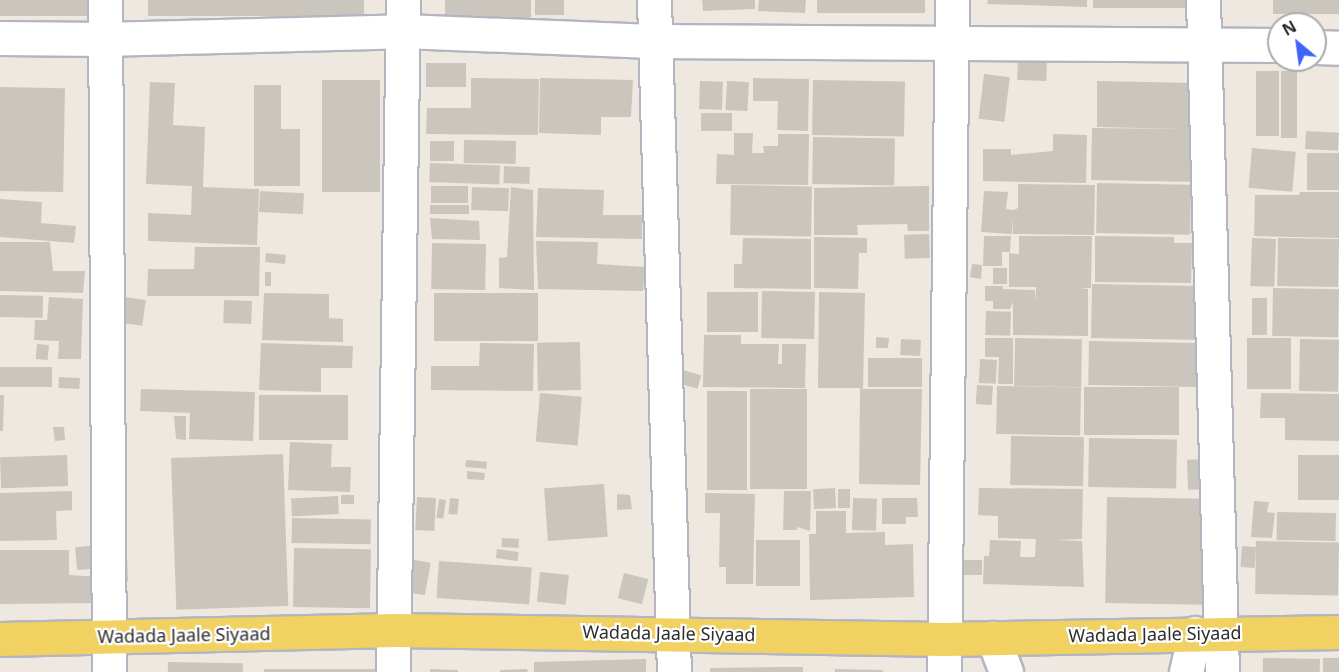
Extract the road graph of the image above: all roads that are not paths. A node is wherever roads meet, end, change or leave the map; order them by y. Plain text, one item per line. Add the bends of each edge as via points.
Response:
1 (105, 0) edge
2 (654, 0) edge
3 (952, 0) edge
4 (1203, 0) edge
5 (403, 16) edge
6 (0, 38) edge
7 (103, 39) junction
8 (652, 41) junction
9 (950, 42) junction
10 (1202, 42) junction
11 (1267, 45) edge
12 (396, 630) junction
13 (1339, 632) edge
14 (674, 633) junction
15 (1208, 633) junction
16 (109, 638) junction
17 (993, 638) junction
18 (0, 639) edge
19 (944, 639) junction
20 (109, 672) edge
21 (393, 672) edge
22 (674, 672) edge
23 (944, 672) edge
24 (1006, 672) edge
25 (1186, 672) edge
26 (1222, 672) edge

1 - 7 street
2 - 8 street
3 - 9 street
4 - 10 street
5 - 7 street
5 - 8 street
5 - 12 street
6 - 7 street
7 - 16 street
8 - 9 street
8 - 14 street
9 - 10 street
9 - 19 street
10 - 11 street
10 - 15 street
12 - 14 main road, Wadada Jaale Siyaad
12 - 16 main road, Wadada Jaale Siyaad
12 - 21 street
13 - 15 main road, Wadada Jaale Siyaad
14 - 19 main road, Wadada Jaale Siyaad
14 - 22 street
15 - 17 main road, Wadada Jaale Siyaad
15 - 25 street
15 - 26 street
16 - 18 main road, Wadada Jaale Siyaad
16 - 20 street
17 - 19 main road, Wadada Jaale Siyaad
17 - 24 street
19 - 23 street

